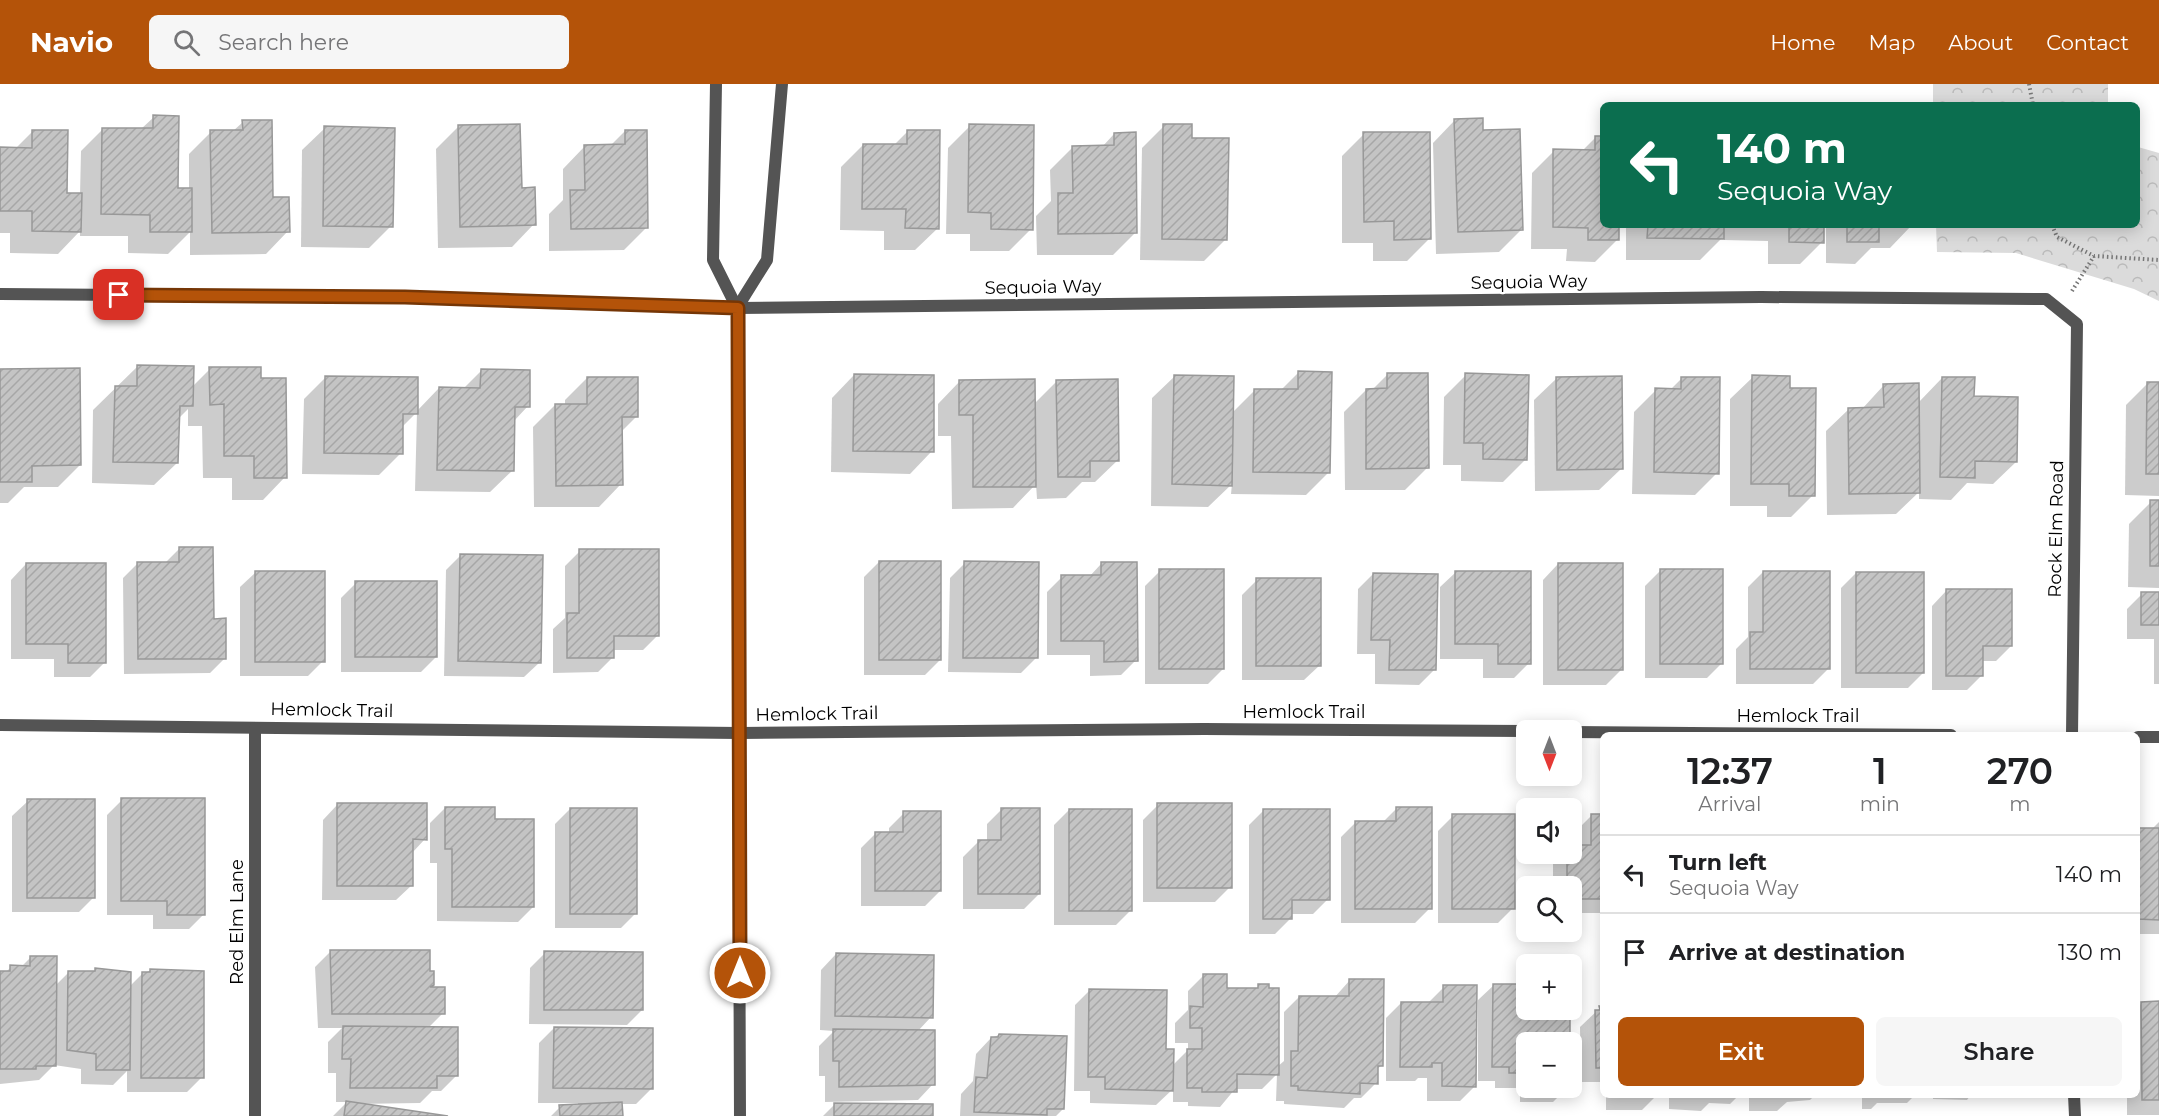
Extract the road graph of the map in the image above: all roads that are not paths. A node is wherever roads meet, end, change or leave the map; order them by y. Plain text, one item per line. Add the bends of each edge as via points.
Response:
1 (716, 84) edge
2 (782, 84) edge
3 (0, 294) edge
4 (738, 308) junction
5 (2077, 324) joint
6 (0, 725) edge
7 (255, 728) junction
8 (1516, 731) edge
9 (739, 732) junction
10 (1582, 732) edge
11 (1600, 732) edge
12 (2072, 732) edge
13 (2140, 736) edge
14 (2159, 737) edge
15 (2074, 1098) edge
16 (255, 1116) edge
17 (740, 1116) edge
18 (2074, 1116) edge

1 - 4 street via 713,260
2 - 4 street via 767,260
3 - 4 street, Sequoia Way via 405,297
4 - 5 street, Sequoia Way via 1761,297 2046,299
4 - 9 street
5 - 12 street, Rock Elm Road
6 - 7 street, Hemlock Trail
7 - 9 street, Hemlock Trail
7 - 16 street, Red Elm Lane
8 - 9 street, Hemlock Trail
9 - 17 street
10 - 11 street, Hemlock Trail
13 - 14 street
15 - 18 street

